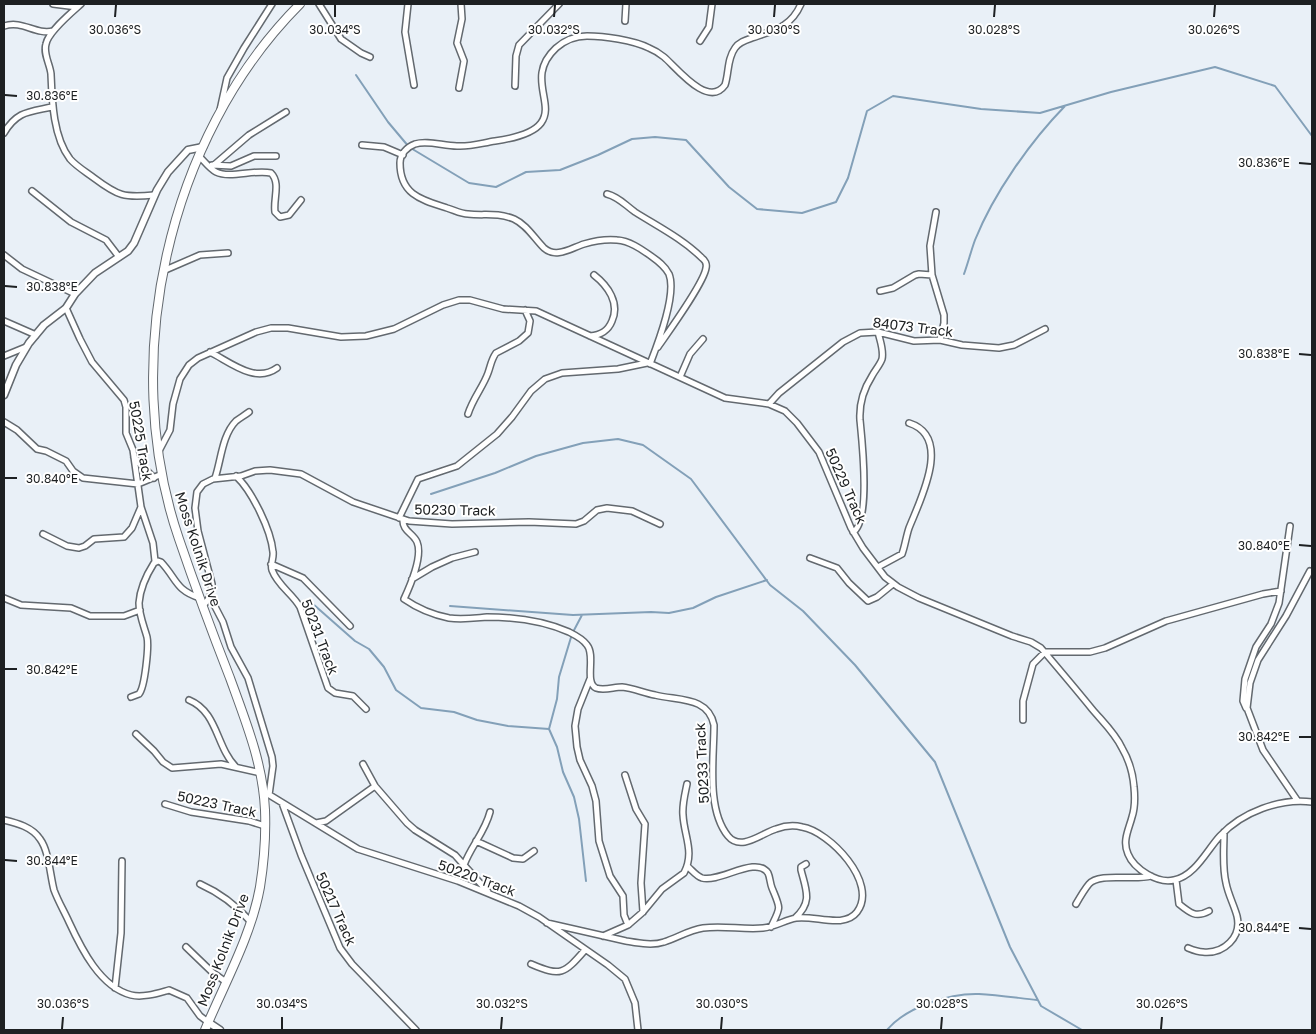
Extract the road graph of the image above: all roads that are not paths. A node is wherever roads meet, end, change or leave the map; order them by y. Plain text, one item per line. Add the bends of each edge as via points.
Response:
1 (53, 4) edge
2 (272, 4) edge
3 (300, 4) edge
4 (319, 4) edge
5 (408, 4) edge
6 (461, 4) edge
7 (559, 4) edge
8 (626, 4) edge
9 (712, 4) edge
10 (801, 4) edge
11 (79, 5) edge
12 (624, 21) dead end
13 (4, 26) edge
14 (54, 31) junction
15 (700, 41) dead end
16 (370, 57) dead end
17 (414, 85) dead end
18 (515, 86) dead end
19 (460, 88) dead end
20 (52, 107) junction
21 (286, 112) dead end
22 (219, 115) junction
23 (4, 133) edge
24 (362, 145) dead end
25 (203, 147) junction
26 (403, 155) junction
27 (199, 156) junction
28 (276, 156) dead end
29 (206, 164) junction
30 (214, 165) junction
31 (32, 191) dead end
32 (607, 194) dead end
33 (154, 196) junction
34 (301, 200) dead end
35 (936, 212) dead end
36 (228, 253) dead end
37 (4, 255) edge
38 (119, 257) junction
39 (163, 271) junction
40 (594, 276) dead end
41 (932, 276) junction
42 (880, 291) dead end
43 (75, 294) junction
44 (66, 308) junction
45 (525, 310) junction
46 (4, 321) edge
47 (1045, 329) dead end
48 (878, 332) junction
49 (36, 335) junction
50 (588, 336) junction
51 (704, 339) dead end
52 (940, 340) junction
53 (26, 347) junction
54 (210, 352) junction
55 (654, 353) junction
56 (4, 356) edge
57 (649, 363) junction
58 (276, 368) dead end
59 (680, 377) junction
60 (4, 395) edge
61 (769, 404) junction
62 (249, 412) dead end
63 (468, 414) dead end
64 (4, 422) edge
65 (909, 423) dead end
66 (158, 452) junction
67 (134, 456) junction
68 (162, 474) junction
69 (236, 476) junction
70 (154, 478) junction
71 (215, 478) junction
72 (138, 484) junction
73 (141, 507) junction
74 (401, 519) junction
75 (660, 524) dead end
76 (1290, 526) dead end
77 (854, 532) junction
78 (44, 534) dead end
79 (475, 552) dead end
80 (810, 558) dead end
81 (155, 561) junction
82 (271, 564) junction
83 (878, 567) junction
84 (1310, 571) dead end
85 (412, 579) junction
86 (893, 584) junction
87 (1281, 591) junction
88 (210, 597) junction
89 (4, 598) edge
90 (200, 598) junction
91 (203, 606) junction
92 (140, 610) junction
93 (350, 626) dead end
94 (1045, 652) junction
95 (590, 679) junction
96 (131, 697) dead end
97 (189, 700) dead end
98 (1247, 708) junction
99 (366, 709) dead end
100 (1023, 720) dead end
101 (136, 734) dead end
102 (363, 764) dead end
103 (236, 767) junction
104 (261, 773) junction
105 (625, 775) dead end
106 (688, 784) dead end
107 (375, 786) junction
108 (266, 793) junction
109 (1297, 800) junction
110 (1312, 802) edge
111 (282, 803) junction
112 (165, 804) dead end
113 (490, 812) dead end
114 (4, 820) edge
115 (316, 823) junction
116 (265, 826) junction
117 (1224, 832) junction
118 (476, 842) junction
119 (534, 852) dead end
120 (122, 861) dead end
121 (806, 864) dead end
122 (464, 865) junction
123 (687, 866) junction
124 (1151, 876) junction
125 (1176, 880) junction
126 (200, 884) dead end
127 (488, 892) junction
128 (1076, 904) dead end
129 (1209, 911) dead end
130 (643, 912) junction
131 (795, 919) junction
132 (250, 920) junction
133 (547, 923) junction
134 (628, 925) junction
135 (771, 927) junction
136 (603, 936) junction
137 (186, 947) dead end
138 (1188, 948) dead end
139 (585, 950) junction
140 (531, 964) dead end
141 (226, 982) junction
142 (115, 988) junction
143 (208, 1022) junction
144 (205, 1030) edge
145 (220, 1030) edge
146 (416, 1030) edge
147 (638, 1030) edge

1 - 11 street
2 - 22 street via 227,78
3 - 22 main road, Moss Kolnik Drive via 254,58
4 - 16 street via 341,39
5 - 17 street via 405,32
6 - 19 street via 462,19 457,43 464,61
7 - 18 street via 519,45
8 - 12 street
9 - 15 street via 709,26
10 - 26 street via 792,20 784,26 738,45 731,56 725,85 716,91 708,92 698,87 662,55 648,48 624,41 577,36 560,45 543,66 541,81 545,111 537,126 514,137 473,145 422,143 409,147
11 - 14 street
13 - 14 street via 16,24 38,31
14 - 20 street via 45,47 51,70
20 - 23 street via 16,117
20 - 33 street via 64,149 77,165 120,195
21 - 30 street via 249,135
22 - 25 main road, Moss Kolnik Drive
24 - 26 street via 384,146
25 - 27 main road, Moss Kolnik Drive
25 - 33 street via 188,150 181,156
26 - 55 street via 400,163 403,180 411,192 423,200 468,214 511,218 524,225 550,252 618,240 637,246 655,259 668,272 672,290
27 - 29 street
27 - 39 main road, Moss Kolnik Drive via 183,196
28 - 30 street via 254,156 231,166
29 - 30 street
29 - 34 street via 223,174 271,173 276,184 275,212 280,217 289,215
31 - 38 street via 71,222 106,240
32 - 55 street via 620,199 706,263 697,287
33 - 38 street via 134,242
35 - 41 street via 930,246
36 - 39 street via 200,255
37 - 43 street via 22,269
38 - 43 street
39 - 66 main road, Moss Kolnik Drive via 153,360
40 - 50 street via 611,294 615,314 602,334
41 - 42 street via 915,275
41 - 52 street via 944,315
43 - 44 street
44 - 49 street
44 - 67 street, 50225 Track via 92,362 124,400 126,433
45 - 50 street, 50229 Track via 540,312
45 - 54 street, 50229 Track via 459,300 394,329 374,334 341,337 271,328
45 - 63 street via 530,321 528,333 493,357
46 - 49 street
47 - 52 street, 84073 Track via 1006,347 962,345
48 - 52 street, 84073 Track via 914,341
48 - 61 street, 84073 Track via 850,337
48 - 77 street via 882,358 864,389 860,406 864,482 862,519
49 - 53 street
50 - 57 street, 50229 Track
51 - 59 street via 690,354
53 - 56 street
53 - 60 street
54 - 58 street via 253,373 267,374
54 - 66 street, 50229 Track via 194,360 184,370 173,404 170,430
55 - 57 street
57 - 59 street, 50229 Track
57 - 74 street via 562,374 539,382 512,417 458,466 418,479
59 - 61 street, 50229 Track via 725,398
61 - 77 street, 50229 Track via 785,411 815,446
62 - 71 street via 231,428
64 - 72 street via 36,449 66,461 83,478
65 - 83 street via 922,429 930,444 927,480 902,554
66 - 68 main road, Moss Kolnik Drive
67 - 70 street
67 - 72 street, 50225 Track
68 - 70 street
68 - 90 main road, Moss Kolnik Drive via 174,527
69 - 71 street, 50230 Track
69 - 74 street, 50230 Track via 263,470 301,474 353,502
69 - 82 street, 50231 Track via 246,488 268,534 273,551
70 - 72 street
71 - 88 street via 203,484 196,495 200,542 212,584
72 - 73 street, 50225 Track
73 - 78 street via 132,528 124,537 94,539 79,548 67,546
73 - 81 street, 50225 Track via 153,543
74 - 75 street, 50230 Track via 452,524 576,524 606,508 632,511
74 - 85 street via 418,544
76 - 87 street
77 - 83 street, 50229 Track
79 - 85 street via 432,566
80 - 86 street via 837,568 866,600 877,597
81 - 90 street via 163,564 183,591
81 - 92 street via 142,588
82 - 93 street via 303,578
82 - 99 street, 50231 Track via 280,584 300,607 328,688 352,696
83 - 86 street, 50229 Track
84 - 98 street via 1258,660 1250,683
85 - 95 street via 404,600 428,611 450,618 511,618 569,632 589,648
86 - 94 street, 50229 Track via 919,598 1031,642
87 - 94 street via 1166,622 1090,652
87 - 98 street via 1276,614 1249,664 1243,697
88 - 91 street
88 - 108 street via 248,678 272,757
89 - 92 street via 26,606 71,608 90,616 122,616
90 - 91 main road, Moss Kolnik Drive
91 - 104 main road, Moss Kolnik Drive
92 - 96 street via 147,651 142,690
94 - 100 street via 1030,672 1023,702
94 - 124 street, 50229 Track via 1122,746 1131,770 1135,801 1125,845 1134,864
95 - 131 street, 50233 Track via 592,686 599,689 629,688 696,702 707,710 714,725 713,772 717,812 724,831 732,841 750,840 775,829 801,826 816,832 846,856 862,889 858,910 841,920
95 - 134 street via 578,709 575,726 577,746 596,801 599,841 610,876 624,896 624,915
97 - 103 street via 200,706 215,725 228,758
98 - 109 street via 1264,750
101 - 103 street via 172,768 221,764
102 - 107 street
103 - 104 street
104 - 108 main road, Moss Kolnik Drive
105 - 130 street via 636,809 645,824 641,884
106 - 123 street via 683,815 689,848
107 - 115 street via 326,821
107 - 122 street via 415,830 444,846
108 - 111 street, 50220 Track
108 - 116 main road, Moss Kolnik Drive
109 - 110 street
109 - 117 street via 1262,809
111 - 115 street, 50220 Track
111 - 146 street, 50217 Track via 340,948
112 - 116 street, 50223 Track
113 - 118 street
114 - 142 street via 27,827 42,841 55,892 76,939 91,962
115 - 127 street, 50220 Track via 363,851
116 - 132 main road, Moss Kolnik Drive via 260,888
117 - 125 street via 1189,872
117 - 138 street via 1225,878 1238,928 1228,945 1219,950 1202,952
118 - 119 street via 518,859
118 - 122 street
120 - 142 street
121 - 131 street via 801,867 806,903
122 - 127 street
123 - 130 street via 683,875 653,897
123 - 135 street via 702,878 710,879 744,868 764,869 780,908
124 - 125 street, 50229 Track
124 - 128 street via 1096,879 1090,882
125 - 129 street via 1179,904 1197,915
126 - 132 street via 222,896
127 - 133 street, 50220 Track
130 - 134 street
131 - 135 street, 50233 Track
132 - 141 main road, Moss Kolnik Drive
133 - 136 street, 50233 Track
133 - 139 street, 50220 Track
134 - 136 street
135 - 136 street, 50233 Track via 701,928 657,943
137 - 141 street
139 - 140 street via 564,971 549,972
139 - 147 street, 50220 Track via 625,979 635,1003
141 - 143 main road, Moss Kolnik Drive
142 - 143 street via 134,996 169,990 187,998
143 - 144 main road, Moss Kolnik Drive
143 - 145 street

